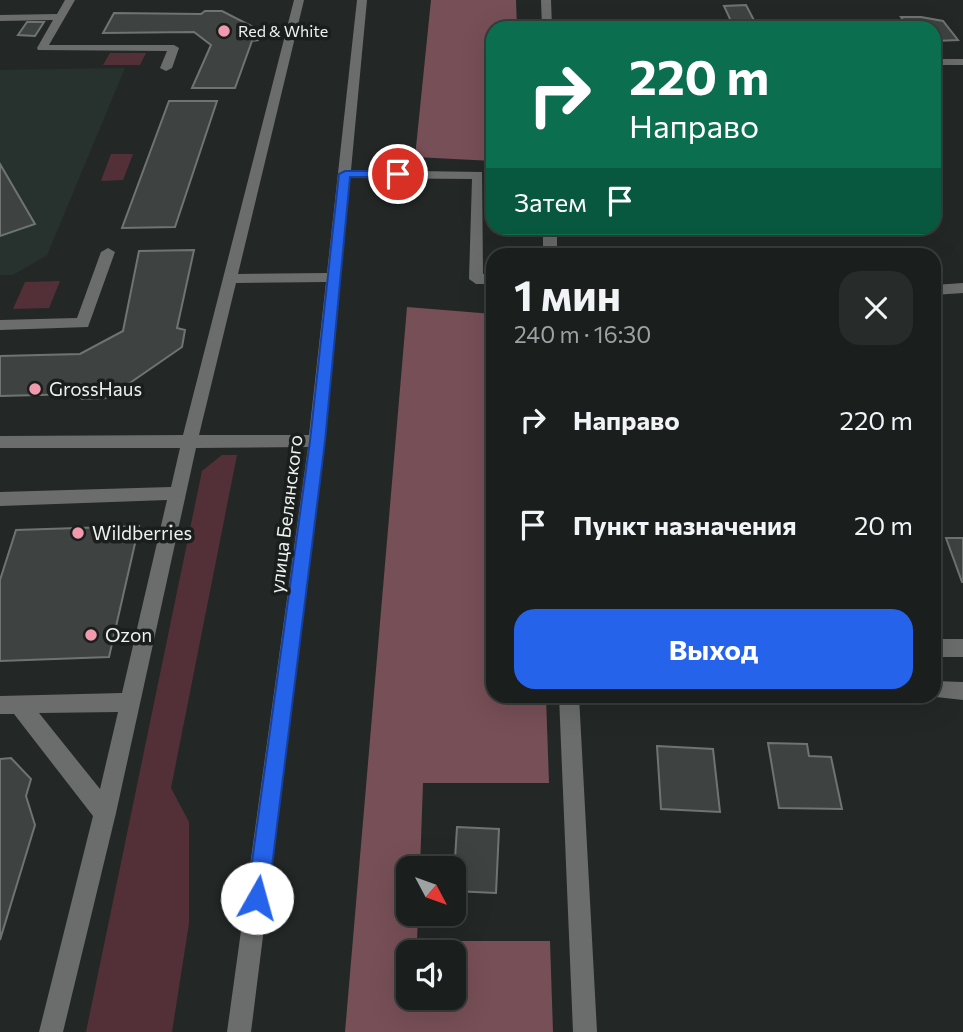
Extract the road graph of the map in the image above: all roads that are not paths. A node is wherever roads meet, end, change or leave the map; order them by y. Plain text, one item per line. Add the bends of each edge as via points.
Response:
1 (70, 0) edge
2 (299, 0) edge
3 (362, 0) edge
4 (546, 0) edge
5 (60, 17) junction
6 (0, 18) edge
7 (547, 21) edge
8 (941, 62) edge
9 (963, 62) edge
10 (166, 68) dead end
11 (345, 174) junction
12 (108, 252) dead end
13 (335, 277) junction
14 (231, 279) junction
15 (486, 279) edge
16 (963, 288) edge
17 (941, 290) edge
18 (0, 325) edge
19 (317, 441) junction
20 (0, 442) edge
21 (190, 443) junction
22 (178, 493) junction
23 (0, 499) edge
24 (941, 648) edge
25 (963, 648) edge
26 (941, 690) edge
27 (963, 691) edge
28 (129, 702) junction
29 (569, 703) edge
30 (9, 704) edge
31 (105, 813) junction
32 (51, 1032) edge
33 (240, 1032) edge
34 (585, 1032) edge

1 - 5 street
2 - 14 street
3 - 11 street, улица Белянского
4 - 7 street
5 - 6 street
5 - 10 street via 42,48 174,48
8 - 9 street
11 - 13 street, улица Белянского
11 - 15 street via 478,175 476,279
12 - 18 street via 83,323
13 - 14 street
13 - 19 street, улица Белянского
14 - 21 street
16 - 17 street
19 - 21 street
19 - 33 street, улица Белянского
20 - 21 street
21 - 22 street
22 - 23 street
22 - 28 street
24 - 25 street
26 - 27 street
28 - 30 street
28 - 31 street
29 - 34 street
30 - 31 street
31 - 32 street

